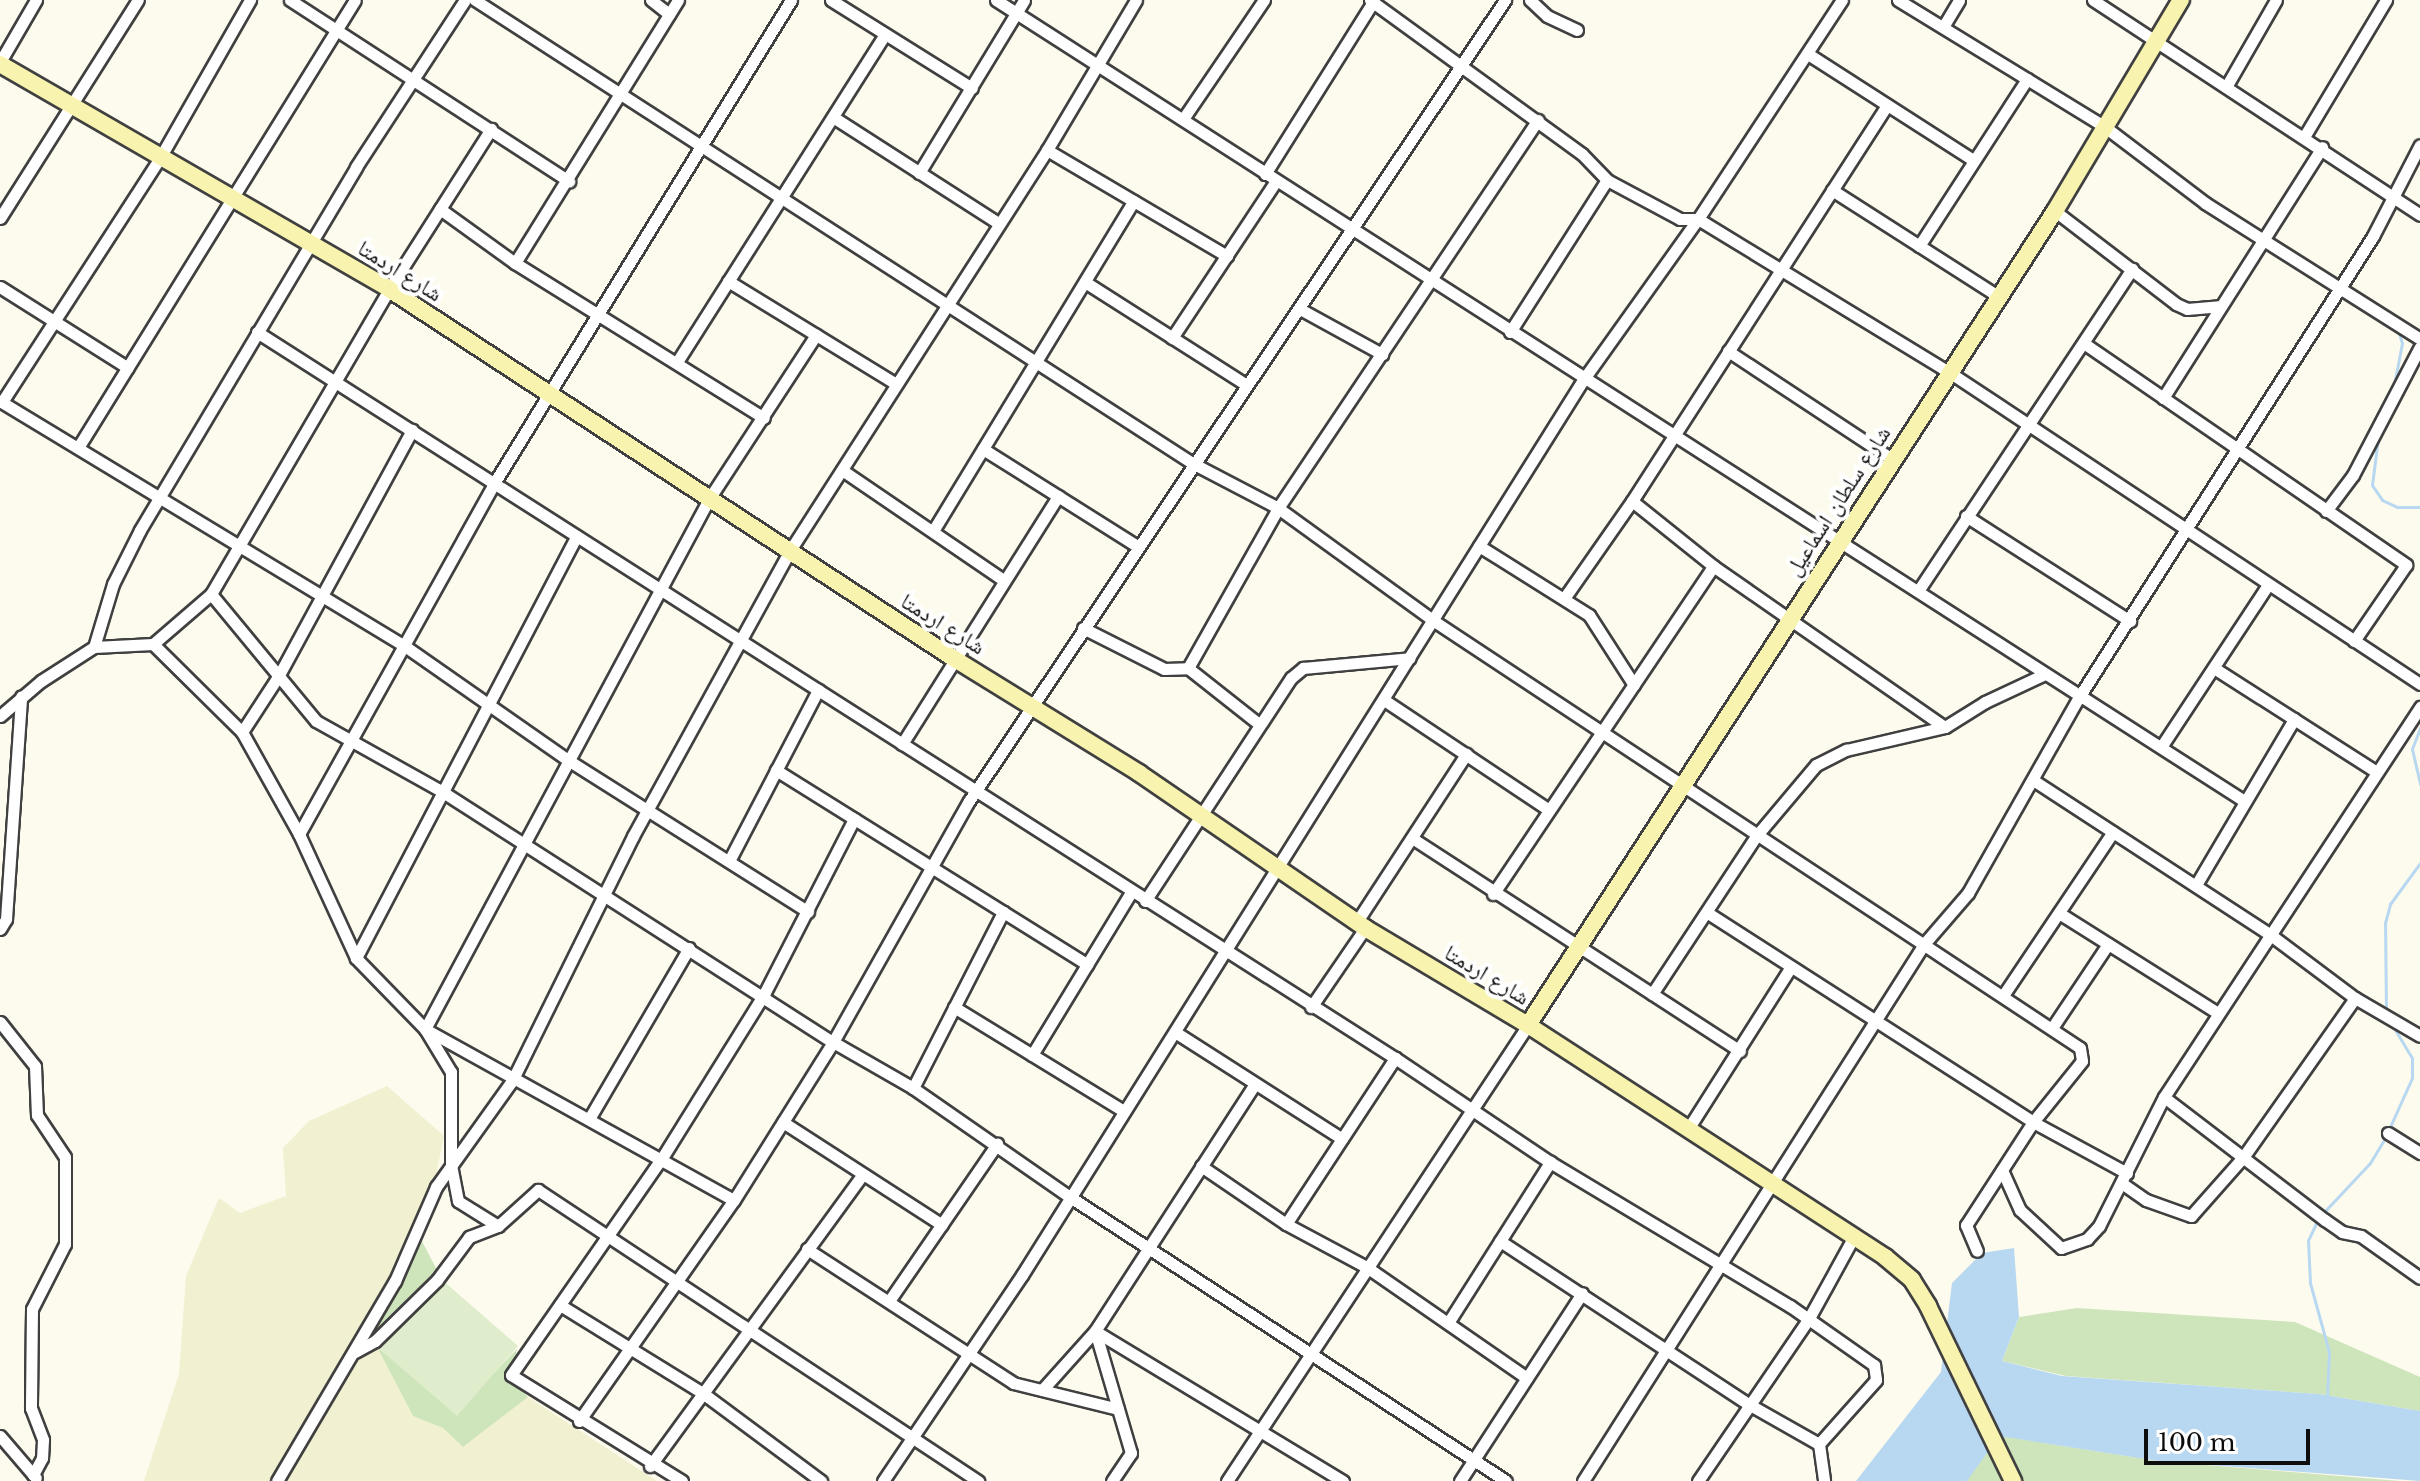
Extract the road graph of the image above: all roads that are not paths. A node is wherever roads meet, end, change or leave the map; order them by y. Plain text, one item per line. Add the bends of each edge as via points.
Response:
1 (36, 0) edge
2 (138, 0) edge
3 (250, 0) edge
4 (290, 0) edge
5 (355, 0) edge
6 (465, 0) edge
7 (475, 0) edge
8 (651, 0) edge
9 (678, 0) edge
10 (791, 0) edge
11 (831, 0) edge
12 (996, 0) edge
13 (1024, 0) edge
14 (1136, 0) edge
15 (1264, 0) edge
16 (1505, 0) edge
17 (1530, 0) edge
18 (1842, 0) edge
19 (1898, 0) edge
20 (1959, 0) edge
21 (2093, 0) edge
22 (2181, 0) edge
23 (2276, 0) edge
24 (2386, 0) edge
25 (1372, 1) edge
26 (1016, 13) junction
27 (669, 14) junction
28 (339, 27) junction
29 (1943, 27) junction
30 (1577, 30) dead end
31 (885, 34) junction
32 (2158, 44) junction
33 (1808, 54) junction
34 (0, 63) edge
35 (1099, 65) junction
36 (1458, 68) junction
37 (413, 78) junction
38 (2027, 79) junction
39 (2226, 87) junction
40 (972, 88) junction
41 (623, 96) junction
42 (1887, 105) junction
43 (73, 106) junction
44 (833, 117) junction
45 (1183, 119) junction
46 (1538, 120) junction
47 (2105, 127) junction
48 (491, 129) junction
49 (2304, 137) junction
50 (2420, 145) edge
51 (2322, 147) junction
52 (700, 149) junction
53 (1047, 150) junction
54 (161, 156) junction
55 (1973, 160) junction
56 (919, 173) junction
57 (1265, 174) junction
58 (1607, 180) junction
59 (569, 181) junction
60 (1276, 181) junction
61 (1832, 190) junction
62 (2393, 196) junction
63 (782, 197) junction
64 (234, 199) junction
65 (1134, 201) junction
66 (440, 209) junction
67 (2055, 211) junction
68 (2420, 215) edge
69 (0, 218) edge
70 (1698, 219) junction
71 (998, 223) junction
72 (1351, 228) junction
73 (312, 241) junction
74 (2265, 241) junction
75 (1919, 246) junction
76 (1227, 256) junction
77 (515, 263) junction
78 (2132, 269) junction
79 (1780, 270) junction
80 (1432, 279) junction
81 (728, 281) junction
82 (1085, 282) junction
83 (0, 287) edge
84 (2340, 288) junction
85 (389, 289) junction
86 (1998, 296) junction
87 (947, 304) junction
88 (2219, 306) junction
89 (1300, 309) junction
90 (597, 311) junction
91 (51, 323) junction
92 (257, 332) junction
93 (1510, 332) junction
94 (816, 335) junction
95 (1172, 338) junction
96 (2420, 339) edge
97 (2085, 344) junction
98 (2420, 347) edge
99 (1728, 351) junction
100 (1382, 354) junction
101 (677, 362) junction
102 (1036, 362) junction
103 (128, 368) junction
104 (1949, 372) junction
105 (335, 380) junction
106 (1583, 380) junction
107 (896, 384) junction
108 (1245, 384) junction
109 (549, 394) junction
110 (2163, 398) junction
111 (1, 402) edge
112 (764, 418) junction
113 (2030, 425) junction
114 (412, 430) junction
115 (1673, 436) junction
116 (79, 446) junction
117 (983, 449) junction
118 (2239, 453) junction
119 (1892, 459) junction
120 (1192, 463) junction
121 (842, 470) junction
122 (493, 485) junction
123 (1058, 496) junction
124 (709, 499) junction
125 (158, 500) junction
126 (1632, 501) junction
127 (1278, 508) junction
128 (2326, 511) junction
129 (1966, 516) junction
130 (933, 531) junction
131 (2187, 533) junction
132 (577, 536) junction
133 (1839, 540) junction
134 (240, 546) junction
135 (1137, 546) junction
136 (1479, 546) junction
137 (789, 552) junction
138 (1713, 566) junction
139 (1003, 580) junction
140 (2268, 585) junction
141 (660, 589) junction
142 (1918, 591) junction
143 (211, 594) junction
144 (319, 594) junction
145 (1565, 597) junction
146 (1789, 616) junction
147 (1434, 621) junction
148 (2130, 621) junction
149 (1083, 628) junction
150 (739, 639) junction
151 (2354, 641) junction
152 (153, 644) junction
153 (94, 647) junction
154 (406, 647) junction
155 (953, 658) junction
156 (1410, 658) junction
157 (1188, 668) junction
158 (2214, 668) junction
159 (2045, 674) junction
160 (279, 675) junction
161 (2420, 684) edge
162 (1634, 685) junction
163 (818, 690) junction
164 (21, 696) junction
165 (2079, 697) junction
166 (1384, 700) junction
167 (489, 705) junction
168 (1033, 705) junction
169 (2420, 707) edge
170 (0, 716) edge
171 (2294, 719) junction
172 (1259, 724) junction
173 (1945, 727) junction
174 (242, 732) junction
175 (1602, 732) junction
176 (352, 744) junction
177 (902, 744) junction
178 (2161, 747) junction
179 (1466, 754) junction
180 (568, 760) junction
181 (776, 770) junction
182 (2375, 771) junction
183 (2033, 780) junction
184 (1682, 784) junction
185 (976, 791) junction
186 (443, 792) junction
187 (2244, 801) junction
188 (1549, 810) junction
189 (648, 811) junction
190 (1201, 814) junction
191 (854, 819) junction
192 (2113, 832) junction
193 (299, 834) junction
194 (1757, 835) junction
195 (1412, 838) junction
196 (522, 842) junction
197 (729, 861) junction
198 (931, 867) junction
199 (1277, 867) junction
200 (2196, 885) junction
201 (1131, 892) junction
202 (605, 894) junction
203 (1493, 894) junction
204 (1145, 901) junction
205 (808, 912) junction
206 (1003, 912) junction
207 (1708, 913) junction
208 (2059, 913) junction
209 (1361, 926) junction
210 (0, 929) edge
211 (2272, 936) junction
212 (1924, 944) junction
213 (2108, 944) junction
214 (1575, 946) junction
215 (689, 948) junction
216 (1225, 953) junction
217 (356, 958) junction
218 (1087, 964) junction
219 (1790, 968) junction
220 (764, 994) junction
221 (1652, 994) junction
222 (2004, 994) junction
223 (2355, 998) junction
224 (954, 1007) junction
225 (1311, 1007) junction
226 (2218, 1013) junction
227 (1876, 1017) junction
228 (0, 1022) edge
229 (1528, 1025) junction
230 (2052, 1028) junction
231 (425, 1029) junction
232 (1175, 1032) junction
233 (2420, 1036) edge
234 (833, 1042) junction
235 (1740, 1051) junction
236 (1032, 1055) junction
237 (1395, 1058) junction
238 (512, 1081) junction
239 (1255, 1084) junction
240 (913, 1088) junction
241 (2164, 1097) junction
242 (1124, 1111) junction
243 (1472, 1112) junction
244 (589, 1119) junction
245 (783, 1122) junction
246 (2033, 1122) junction
247 (1688, 1129) junction
248 (2388, 1133) dead end
249 (1342, 1139) junction
250 (997, 1144) junction
251 (2420, 1153) edge
252 (2244, 1156) junction
253 (662, 1158) junction
254 (1550, 1162) junction
255 (451, 1166) junction
256 (1201, 1166) junction
257 (2002, 1170) junction
258 (863, 1174) junction
259 (2125, 1178) junction
260 (1769, 1183) junction
261 (1070, 1197) junction
262 (734, 1200) junction
263 (1286, 1224) junction
264 (942, 1225) junction
265 (498, 1226) junction
266 (609, 1234) junction
267 (1853, 1238) junction
268 (1500, 1241) junction
269 (807, 1249) junction
270 (1149, 1249) junction
271 (1977, 1251) dead end
272 (1718, 1266) junction
273 (1368, 1268) junction
274 (2420, 1278) edge
275 (680, 1279) junction
276 (1582, 1293) junction
277 (889, 1301) junction
278 (560, 1305) junction
279 (1808, 1320) junction
280 (1448, 1323) junction
281 (751, 1330) junction
282 (1095, 1331) junction
283 (1666, 1347) junction
284 (631, 1349) junction
285 (353, 1353) junction
286 (970, 1354) junction
287 (1311, 1354) junction
288 (1527, 1378) junction
289 (1042, 1390) junction
290 (704, 1394) junction
291 (1750, 1405) junction
292 (1118, 1409) junction
293 (579, 1421) junction
294 (1260, 1431) junction
295 (0, 1436) edge
296 (913, 1440) junction
297 (1819, 1444) junction
298 (1474, 1460) junction
299 (650, 1466) junction
300 (36, 1478) edge
301 (277, 1481) edge
302 (682, 1481) edge
303 (821, 1481) edge
304 (883, 1481) edge
305 (978, 1481) edge
306 (1112, 1481) edge
307 (1227, 1481) edge
308 (1343, 1481) edge
309 (1460, 1481) edge
310 (1506, 1481) edge
311 (1583, 1481) edge
312 (1698, 1481) edge
313 (1824, 1481) edge
314 (2013, 1481) edge

1 - 34 street
2 - 43 street
3 - 54 street
4 - 28 street
5 - 28 street
6 - 37 street
7 - 41 street
8 - 27 street
9 - 27 street
10 - 52 street
11 - 31 street
12 - 26 street
13 - 26 street
14 - 35 street
15 - 45 street
16 - 36 street
17 - 30 street via 1547,16
18 - 33 street
19 - 29 street
20 - 29 street
21 - 32 street
22 - 32 main road, شارع سلطان اسماعيل
23 - 39 street
24 - 49 street
25 - 36 street
25 - 57 street
26 - 35 street
26 - 40 street
27 - 41 street
28 - 37 street
28 - 64 street
29 - 38 street
31 - 40 street
31 - 44 street
32 - 39 street
32 - 47 main road, شارع سلطان اسماعيل
33 - 42 street
33 - 70 street
34 - 43 main road, شارع اردمتا
35 - 45 street
35 - 53 street
36 - 46 street
36 - 72 street
37 - 48 street
37 - 73 street
38 - 47 street
38 - 55 street
39 - 49 street
40 - 56 street
41 - 52 street
41 - 59 street
42 - 55 street
42 - 61 street
43 - 54 main road, شارع اردمتا
43 - 69 street
44 - 56 street
44 - 63 street
45 - 57 street
46 - 58 street
46 - 80 street
47 - 67 main road, شارع سلطان اسماعيل
47 - 74 street
48 - 59 street
48 - 66 street
49 - 51 street
50 - 62 street
51 - 62 street
51 - 74 street
52 - 63 street
52 - 90 street
53 - 65 street
53 - 71 street
54 - 64 main road, شارع اردمتا
54 - 91 street
55 - 75 street
56 - 71 street
57 - 60 street
58 - 70 street via 1680,219
58 - 93 street
59 - 77 street
60 - 72 street
60 - 76 street
61 - 75 street
61 - 79 street
62 - 68 street
62 - 84 street
63 - 81 street
63 - 87 street
64 - 73 main road, شارع اردمتا
64 - 103 street
65 - 76 street
65 - 82 street
66 - 77 street
66 - 85 street
67 - 78 street
67 - 86 main road, شارع سلطان اسماعيل
70 - 79 street
70 - 106 street
71 - 87 street
72 - 80 street
72 - 89 street
73 - 85 main road, شارع اردمتا
73 - 92 street
74 - 84 street
74 - 88 street
75 - 86 street
76 - 95 street
77 - 90 street
78 - 88 street via 2187,309
78 - 97 street
79 - 99 street
79 - 104 street
80 - 93 street
80 - 100 street
81 - 94 street
81 - 101 street
82 - 95 street
82 - 102 street
83 - 91 street
84 - 96 street
84 - 118 street
85 - 105 street
85 - 109 main road, شارع اردمتا
86 - 104 main road, شارع سلطان اسماعيل
87 - 102 street
87 - 107 street
88 - 110 street
89 - 100 street
89 - 108 street
90 - 101 street
90 - 109 street
91 - 103 street
91 - 111 street
92 - 105 street
92 - 125 street
93 - 106 street
94 - 107 street
94 - 112 street
95 - 108 street
97 - 110 street
97 - 113 street
98 - 128 street via 2353,475
99 - 115 street
99 - 119 street
100 - 127 street
101 - 112 street
102 - 117 street
102 - 120 street
103 - 116 street
104 - 113 street
104 - 119 main road, شارع سلطان اسماعيل
105 - 114 street
105 - 134 street
106 - 115 street
106 - 136 street
107 - 121 street
108 - 120 street
109 - 122 street
109 - 124 main road, شارع اردمتا
110 - 118 street
111 - 116 street
112 - 124 street
113 - 129 street
113 - 131 street
114 - 122 street
114 - 144 street
115 - 126 street
115 - 133 street
116 - 125 street
117 - 123 street
117 - 130 street
118 - 128 street
118 - 131 street
119 - 133 main road, شارع سلطان اسماعيل
120 - 127 street
120 - 135 street
121 - 130 street
121 - 137 street
122 - 132 street
122 - 154 street
123 - 135 street
123 - 139 street
124 - 137 main road, شارع اردمتا
124 - 141 street
125 - 134 street
125 - 153 street via 113,584
126 - 138 street
126 - 145 street
127 - 147 street
127 - 157 street
128 - 151 street via 2406,565
129 - 142 street
129 - 148 street
130 - 139 street
131 - 140 street
131 - 148 street
132 - 141 street
132 - 167 street
133 - 142 street
133 - 146 main road, شارع سلطان اسماعيل
134 - 143 street
134 - 144 street
135 - 149 street
136 - 145 street
136 - 147 street
137 - 150 street
137 - 155 main road, شارع اردمتا
138 - 146 street
138 - 162 street
139 - 155 street
140 - 151 street
140 - 158 street
141 - 150 street
141 - 180 street
142 - 159 street
143 - 152 street
143 - 160 street
144 - 154 street
144 - 160 street
145 - 162 street via 1603,630
146 - 173 street
146 - 184 main road, شارع سلطان اسماعيل
147 - 156 street
147 - 175 street
148 - 165 street
149 - 157 street via 1164,669
149 - 168 street
150 - 163 street
150 - 189 street
151 - 161 street
152 - 153 street
152 - 174 street
153 - 164 street
154 - 167 street
154 - 176 street
155 - 168 main road, شارع اردمتا
155 - 177 street
156 - 166 street
156 - 172 street via 1303,668
157 - 172 street
158 - 171 street
158 - 178 street
159 - 165 street
159 - 173 street
160 - 174 street
160 - 176 street via 316,721
162 - 175 street
163 - 177 street
163 - 181 street
164 - 170 street
164 - 210 street via 6,919
165 - 178 street
165 - 183 street
166 - 179 street
166 - 199 street
167 - 180 street
167 - 186 street
168 - 185 street
168 - 190 main road, شارع اردمتا
169 - 182 street
171 - 182 street
171 - 187 street
172 - 190 street
173 - 194 street via 1831,756 1816,765
174 - 193 street
175 - 184 street
175 - 188 street
176 - 186 street
176 - 193 street
177 - 185 street
178 - 187 street
179 - 188 street
179 - 195 street
180 - 189 street
180 - 196 street
181 - 191 street
181 - 197 street
182 - 211 street
183 - 192 street
183 - 212 street via 1968,893
184 - 194 street
184 - 214 main road, شارع سلطان اسماعيل
185 - 198 street
185 - 201 street
186 - 196 street
186 - 217 street
187 - 200 street
188 - 203 street
189 - 197 street
189 - 202 street
190 - 199 main road, شارع اردمتا
190 - 204 street
191 - 198 street
191 - 205 street
192 - 200 street
192 - 208 street
193 - 217 street
194 - 207 street
194 - 212 street
195 - 203 street
195 - 209 street
196 - 202 street
196 - 231 street
197 - 205 street
198 - 206 street
198 - 234 street
199 - 209 main road, شارع اردمتا
199 - 216 street
200 - 211 street
201 - 204 street
201 - 218 street
202 - 215 street
202 - 238 street
203 - 214 street
204 - 216 street
205 - 220 street
206 - 218 street
206 - 224 street
207 - 219 street
207 - 221 street
208 - 213 street
208 - 222 street
209 - 225 street
209 - 229 main road, شارع اردمتا
211 - 223 street
211 - 226 street
212 - 222 street
212 - 227 street
213 - 226 street
213 - 230 street
214 - 221 street
214 - 229 main road, شارع سلطان اسماعيل
215 - 220 street
215 - 244 street
216 - 225 street
216 - 232 street
217 - 231 street
218 - 236 street
219 - 227 street
219 - 235 street
220 - 234 street
220 - 253 street
221 - 235 street
222 - 230 street
223 - 233 street
223 - 252 street
224 - 236 street
224 - 240 street
225 - 237 street
226 - 241 street
227 - 246 street
227 - 260 street
228 - 300 street via 35,1066 37,1115 65,1157 65,1244 30,1323 31,1408 43,1440
229 - 243 street
229 - 247 main road, شارع اردمتا
230 - 246 street via 2080,1048 2082,1061
231 - 238 street
231 - 255 street via 451,1072
232 - 239 street
232 - 242 street
234 - 240 street
234 - 245 street
235 - 247 street
236 - 242 street
237 - 243 street
237 - 249 street
238 - 244 street
238 - 255 street
239 - 249 street
239 - 256 street
240 - 250 street
241 - 252 street
241 - 259 street
242 - 261 street
243 - 254 street
243 - 273 street
244 - 253 street
245 - 258 street
245 - 262 street
246 - 257 street
246 - 259 street
247 - 260 main road, شارع اردمتا
248 - 251 street
249 - 263 street
250 - 261 street
250 - 264 street
252 - 259 street via 2191,1216 2146,1200
252 - 274 street via 2342,1232 2361,1236
253 - 262 street
253 - 266 street
254 - 268 street
254 - 272 street
255 - 265 street via 458,1201
255 - 285 street
256 - 263 street
256 - 270 street
257 - 259 street via 2020,1210 2061,1248 2087,1239
257 - 271 street via 1966,1225
258 - 264 street
258 - 269 street
260 - 267 main road, شارع اردمتا
260 - 272 street
261 - 270 street
261 - 286 street
262 - 275 street
263 - 273 street
264 - 277 street
265 - 266 street via 538,1190
265 - 285 street via 469,1237 437,1280 375,1341
266 - 275 street
266 - 278 street
267 - 279 street
267 - 314 main road, شارع اردمتا via 1912,1280
268 - 276 street
268 - 280 street
269 - 277 street
269 - 281 street
270 - 282 street
270 - 287 street
272 - 279 street
272 - 283 street
273 - 280 street
273 - 287 street
275 - 281 street
275 - 284 street
276 - 283 street
276 - 288 street
277 - 286 street
278 - 284 street
278 - 293 street via 511,1375
279 - 291 street
279 - 297 street via 1879,1372
280 - 288 street
281 - 290 street
281 - 296 street
282 - 289 street
282 - 292 street
282 - 294 street
283 - 291 street
283 - 311 street
284 - 290 street
284 - 293 street
285 - 301 street
286 - 289 street via 1013,1383
286 - 296 street
287 - 294 street
287 - 298 street
288 - 298 street
289 - 292 street
290 - 299 street
290 - 303 street
291 - 297 street
291 - 312 street
292 - 306 street via 1131,1453
293 - 299 street
294 - 307 street
294 - 308 street
295 - 300 street
296 - 304 street
296 - 305 street
297 - 313 street
298 - 309 street
298 - 310 street
299 - 302 street

